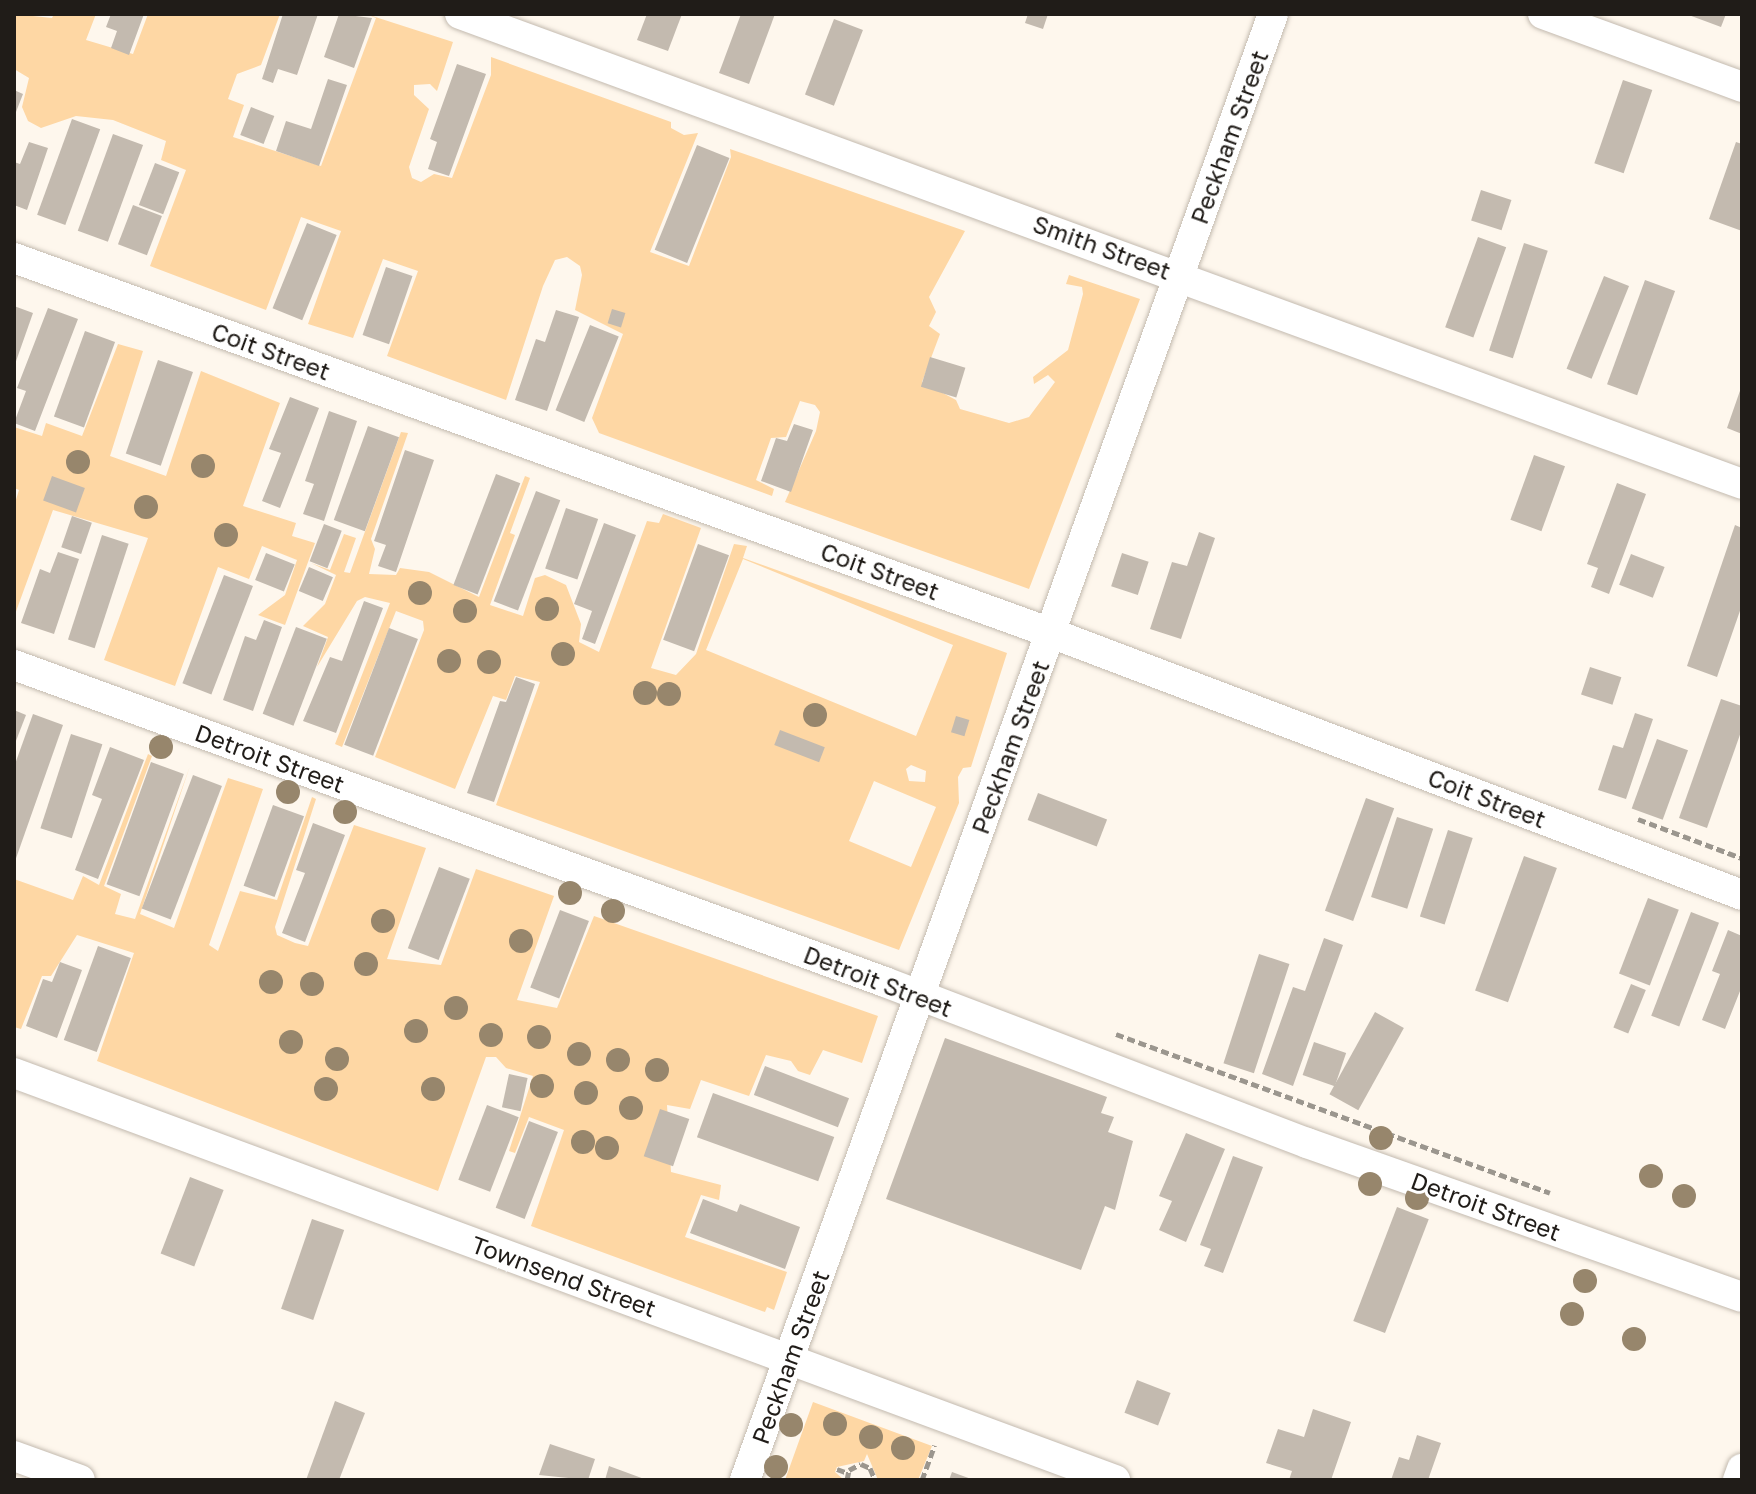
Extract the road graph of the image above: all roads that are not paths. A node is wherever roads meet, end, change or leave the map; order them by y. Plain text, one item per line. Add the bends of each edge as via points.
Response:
1 (460, 14) edge
2 (1273, 14) edge
3 (1543, 14) edge
4 (1742, 87) edge
5 (14, 258) edge
6 (1179, 275) junction
7 (1742, 484) edge
8 (1051, 633) junction
9 (14, 665) edge
10 (1742, 895) edge
11 (920, 997) junction
12 (14, 1073) edge
13 (1742, 1297) edge
14 (790, 1360) junction
15 (14, 1456) edge
16 (1742, 1469) edge
17 (80, 1480) edge
18 (745, 1480) edge
19 (1115, 1480) edge
20 (1738, 1480) edge

1 - 6 street, Smith Street
2 - 6 street, Peckham Street
3 - 4 street
5 - 8 street, Coit Street
6 - 7 street, Smith Street
6 - 8 street, Peckham Street
8 - 10 street, Coit Street
8 - 11 street, Peckham Street
9 - 11 street, Detroit Street
11 - 13 street, Detroit Street via 1307,1143
11 - 14 street, Peckham Street
12 - 14 street, Townsend Street
14 - 18 street, Peckham Street
14 - 19 street, Townsend Street
15 - 17 street
16 - 20 street

